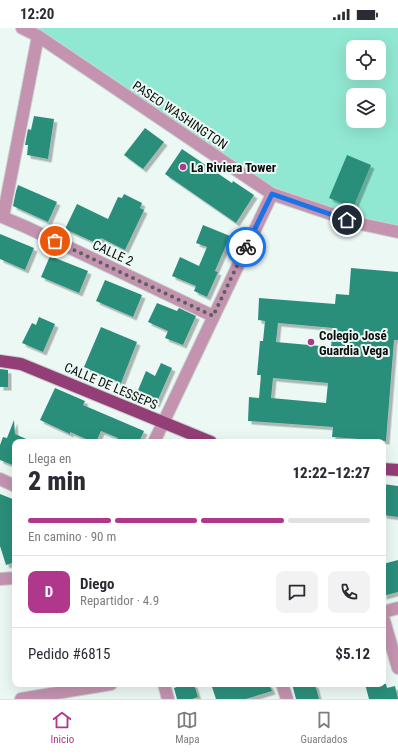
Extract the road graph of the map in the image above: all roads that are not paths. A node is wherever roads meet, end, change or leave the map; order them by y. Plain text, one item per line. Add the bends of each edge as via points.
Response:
1 (22, 28) edge
2 (38, 36) junction
3 (272, 194) junction
4 (2, 217) edge
5 (398, 232) edge
6 (213, 316) junction
7 (0, 361) edge
8 (162, 423) junction
9 (155, 439) edge
10 (203, 439) edge
11 (386, 468) edge
12 (398, 470) edge
13 (0, 480) edge
14 (12, 485) edge
15 (12, 578) edge
16 (0, 579) edge
17 (398, 608) edge
18 (386, 611) edge
19 (386, 627) edge
20 (398, 668) edge
21 (93, 687) edge
22 (165, 687) edge
23 (283, 687) edge
24 (21, 699) edge
25 (168, 699) edge
26 (287, 699) edge

1 - 2 street, PASEO WASHINGTON
2 - 3 street, PASEO WASHINGTON
2 - 4 street
3 - 5 street, PASEO WASHINGTON via 361,224
3 - 6 street
4 - 6 street, CALLE 2
6 - 8 street
7 - 8 main road, CALLE DE LESSEPS via 21,364
8 - 9 street
8 - 10 main road, CALLE DE LESSEPS
11 - 12 main road
13 - 14 street
15 - 16 street
17 - 18 street
19 - 20 street
21 - 24 street
22 - 25 street
23 - 26 street

